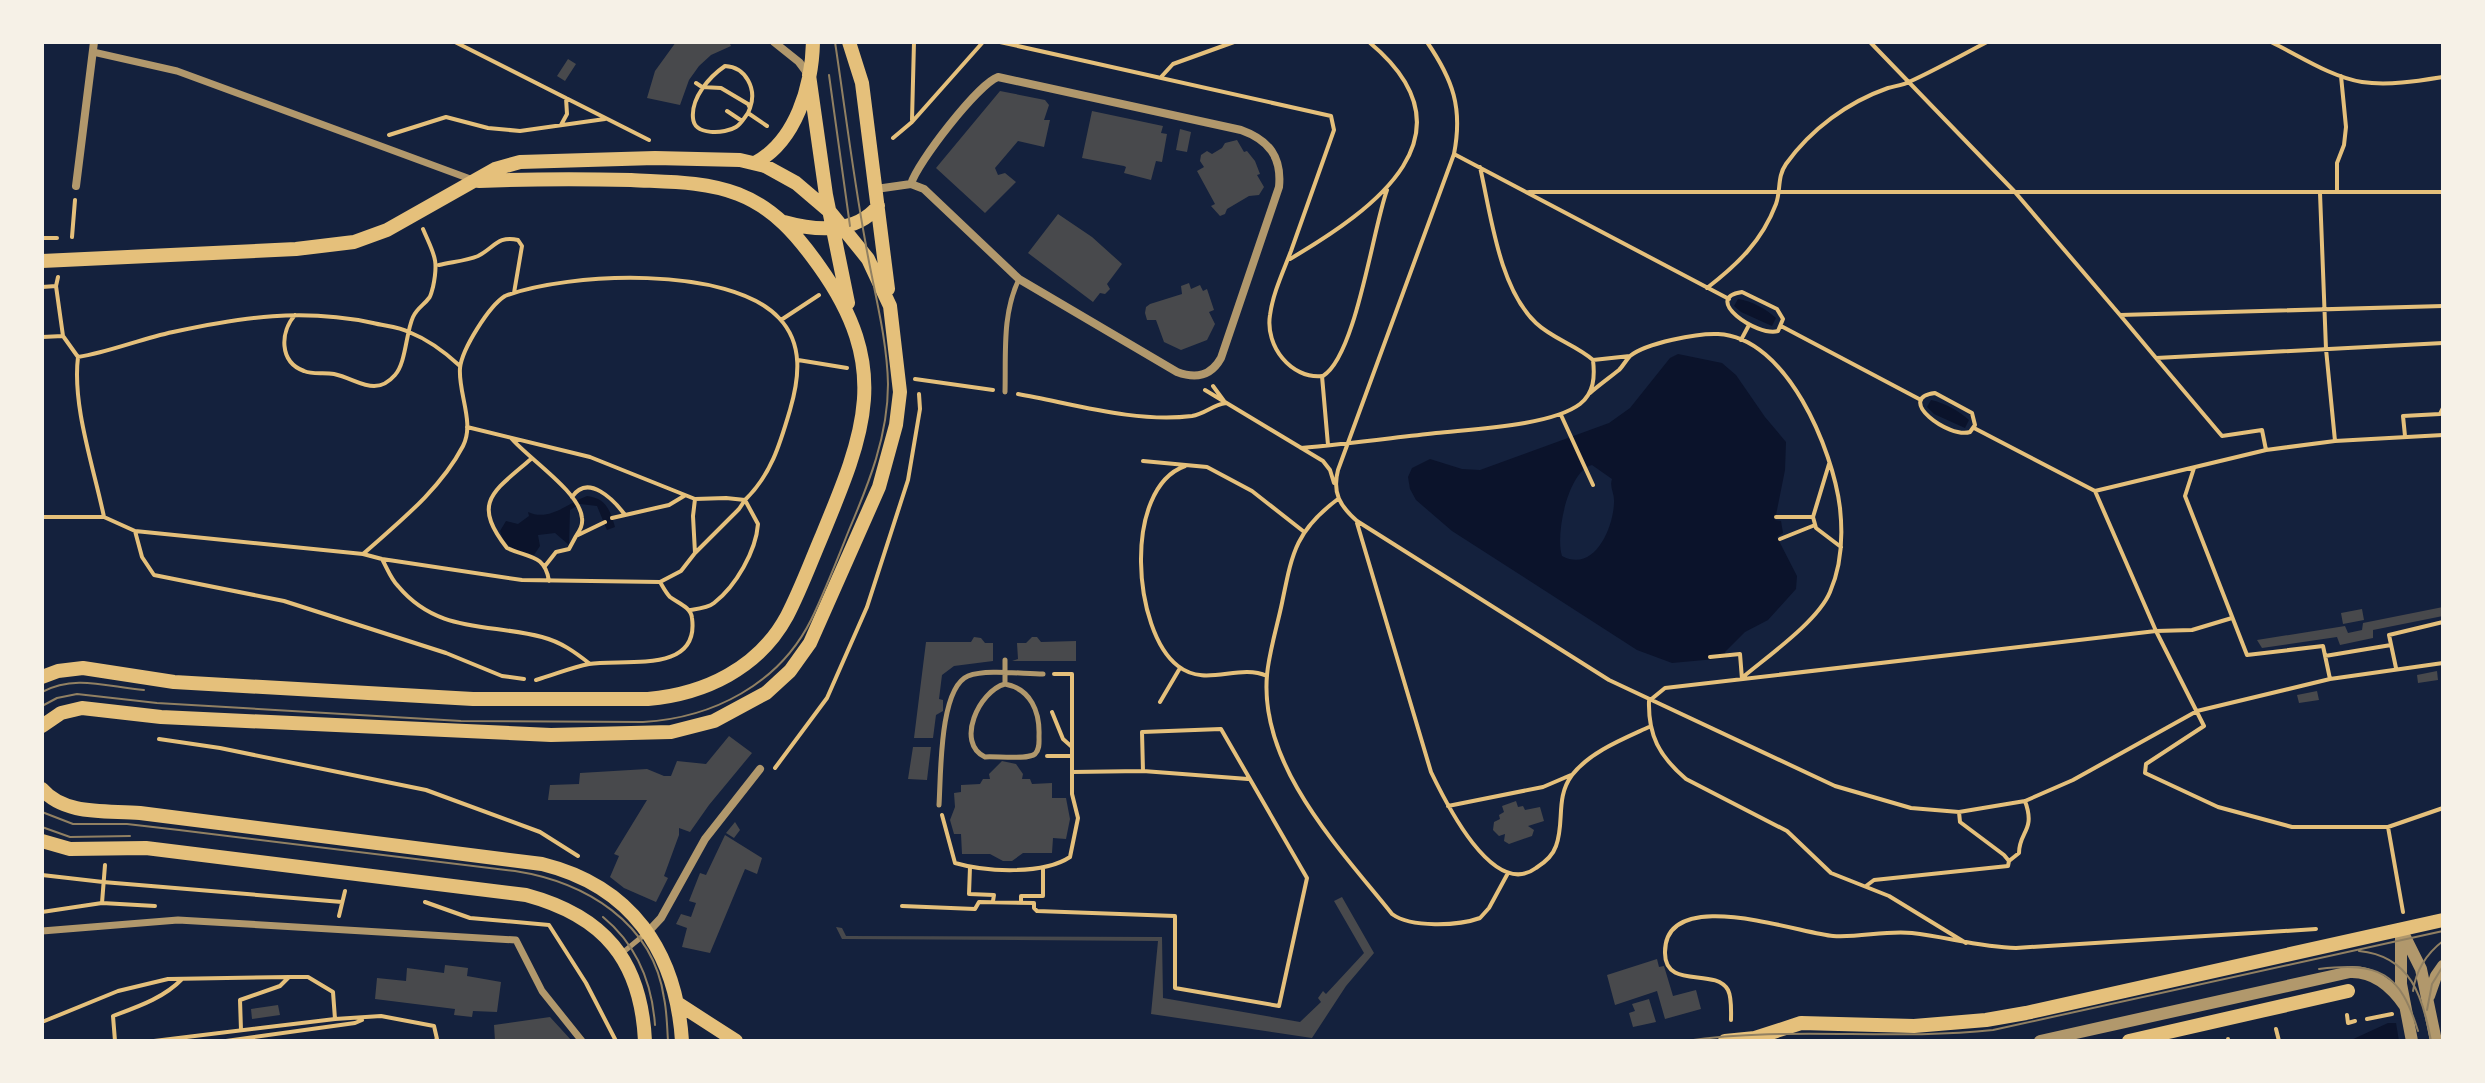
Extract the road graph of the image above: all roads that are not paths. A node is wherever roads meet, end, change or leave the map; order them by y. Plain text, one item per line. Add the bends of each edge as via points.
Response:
1 (774, 42) edge
2 (813, 42) edge
3 (849, 42) edge
4 (94, 47) edge
5 (809, 75) junction
6 (755, 163) junction
7 (475, 181) junction
8 (911, 184) junction
9 (76, 186) road end
10 (876, 189) junction
11 (878, 206) junction
12 (784, 222) junction
13 (835, 222) junction
14 (42, 261) edge
15 (1019, 279) junction
16 (890, 306) junction
17 (850, 318) junction
18 (1005, 392) road end
19 (1005, 660) dead end
20 (1005, 673) junction
21 (1043, 674) road end
22 (42, 677) edge
23 (1005, 684) junction
24 (42, 726) edge
25 (760, 769) dead end
26 (42, 789) edge
27 (939, 805) road end
28 (42, 841) edge
29 (2443, 920) edge
30 (2401, 929) junction
31 (42, 931) edge
32 (647, 933) junction
33 (620, 955) junction
34 (2443, 966) edge
35 (2348, 991) dead end
36 (2429, 996) junction
37 (677, 1003) junction
38 (2405, 1006) junction
39 (1760, 1040) edge
40 (582, 1041) edge
41 (645, 1041) edge
42 (682, 1041) edge
43 (736, 1041) edge
44 (1725, 1041) edge
45 (2040, 1041) edge
46 (2129, 1041) edge
47 (2412, 1041) edge
48 (2436, 1041) edge

1 - 5 street
2 - 5 main road
3 - 10 main road via 862,83
4 - 7 street via 177,71
4 - 9 street
5 - 6 main road via 786,137
5 - 13 main road
6 - 7 main road via 655,158 520,162
6 - 13 main road via 796,183
7 - 12 main road via 553,178 697,184 738,194
7 - 14 main road via 387,230 354,242
8 - 10 street
8 - 15 street via 924,189
8 - 15 street via 983,86 998,77 1226,126 1257,136 1274,151 1279,187 1216,367 1199,375 1177,372
10 - 11 main road
11 - 13 main road via 861,221
11 - 16 main road
12 - 13 main road via 806,227
12 - 17 main road via 836,290
13 - 16 main road via 868,259
13 - 17 main road
15 - 18 lane via 1006,322
16 - 24 main road via 899,401 879,487 802,656 766,693 732,714 671,732 618,734 161,717 82,708 61,713
17 - 22 main road via 861,349 864,398 850,468 781,626 757,654 709,685 648,699 499,700 174,682 83,668
19 - 20 lane
20 - 21 lane
20 - 23 lane
20 - 27 lane via 970,675 953,691
23 - 23 lane via 1021,690 1037,710 1039,743 1029,756 985,757 974,747 979,704
25 - 32 street via 705,839 661,918
26 - 32 main road via 76,808 542,864 598,885
28 - 33 main road via 70,849 146,848 526,895 582,917
29 - 30 main road
30 - 36 street
30 - 38 street
30 - 39 main road via 1986,1020 1914,1026 1801,1023
31 - 40 street via 178,920 516,940 542,991
32 - 33 lane
32 - 37 main road via 667,967
33 - 41 main road via 638,991
34 - 36 street
35 - 46 main road
36 - 48 street
37 - 42 main road
37 - 43 main road
38 - 45 street via 2378,979 2344,972
38 - 47 street
39 - 44 main road

